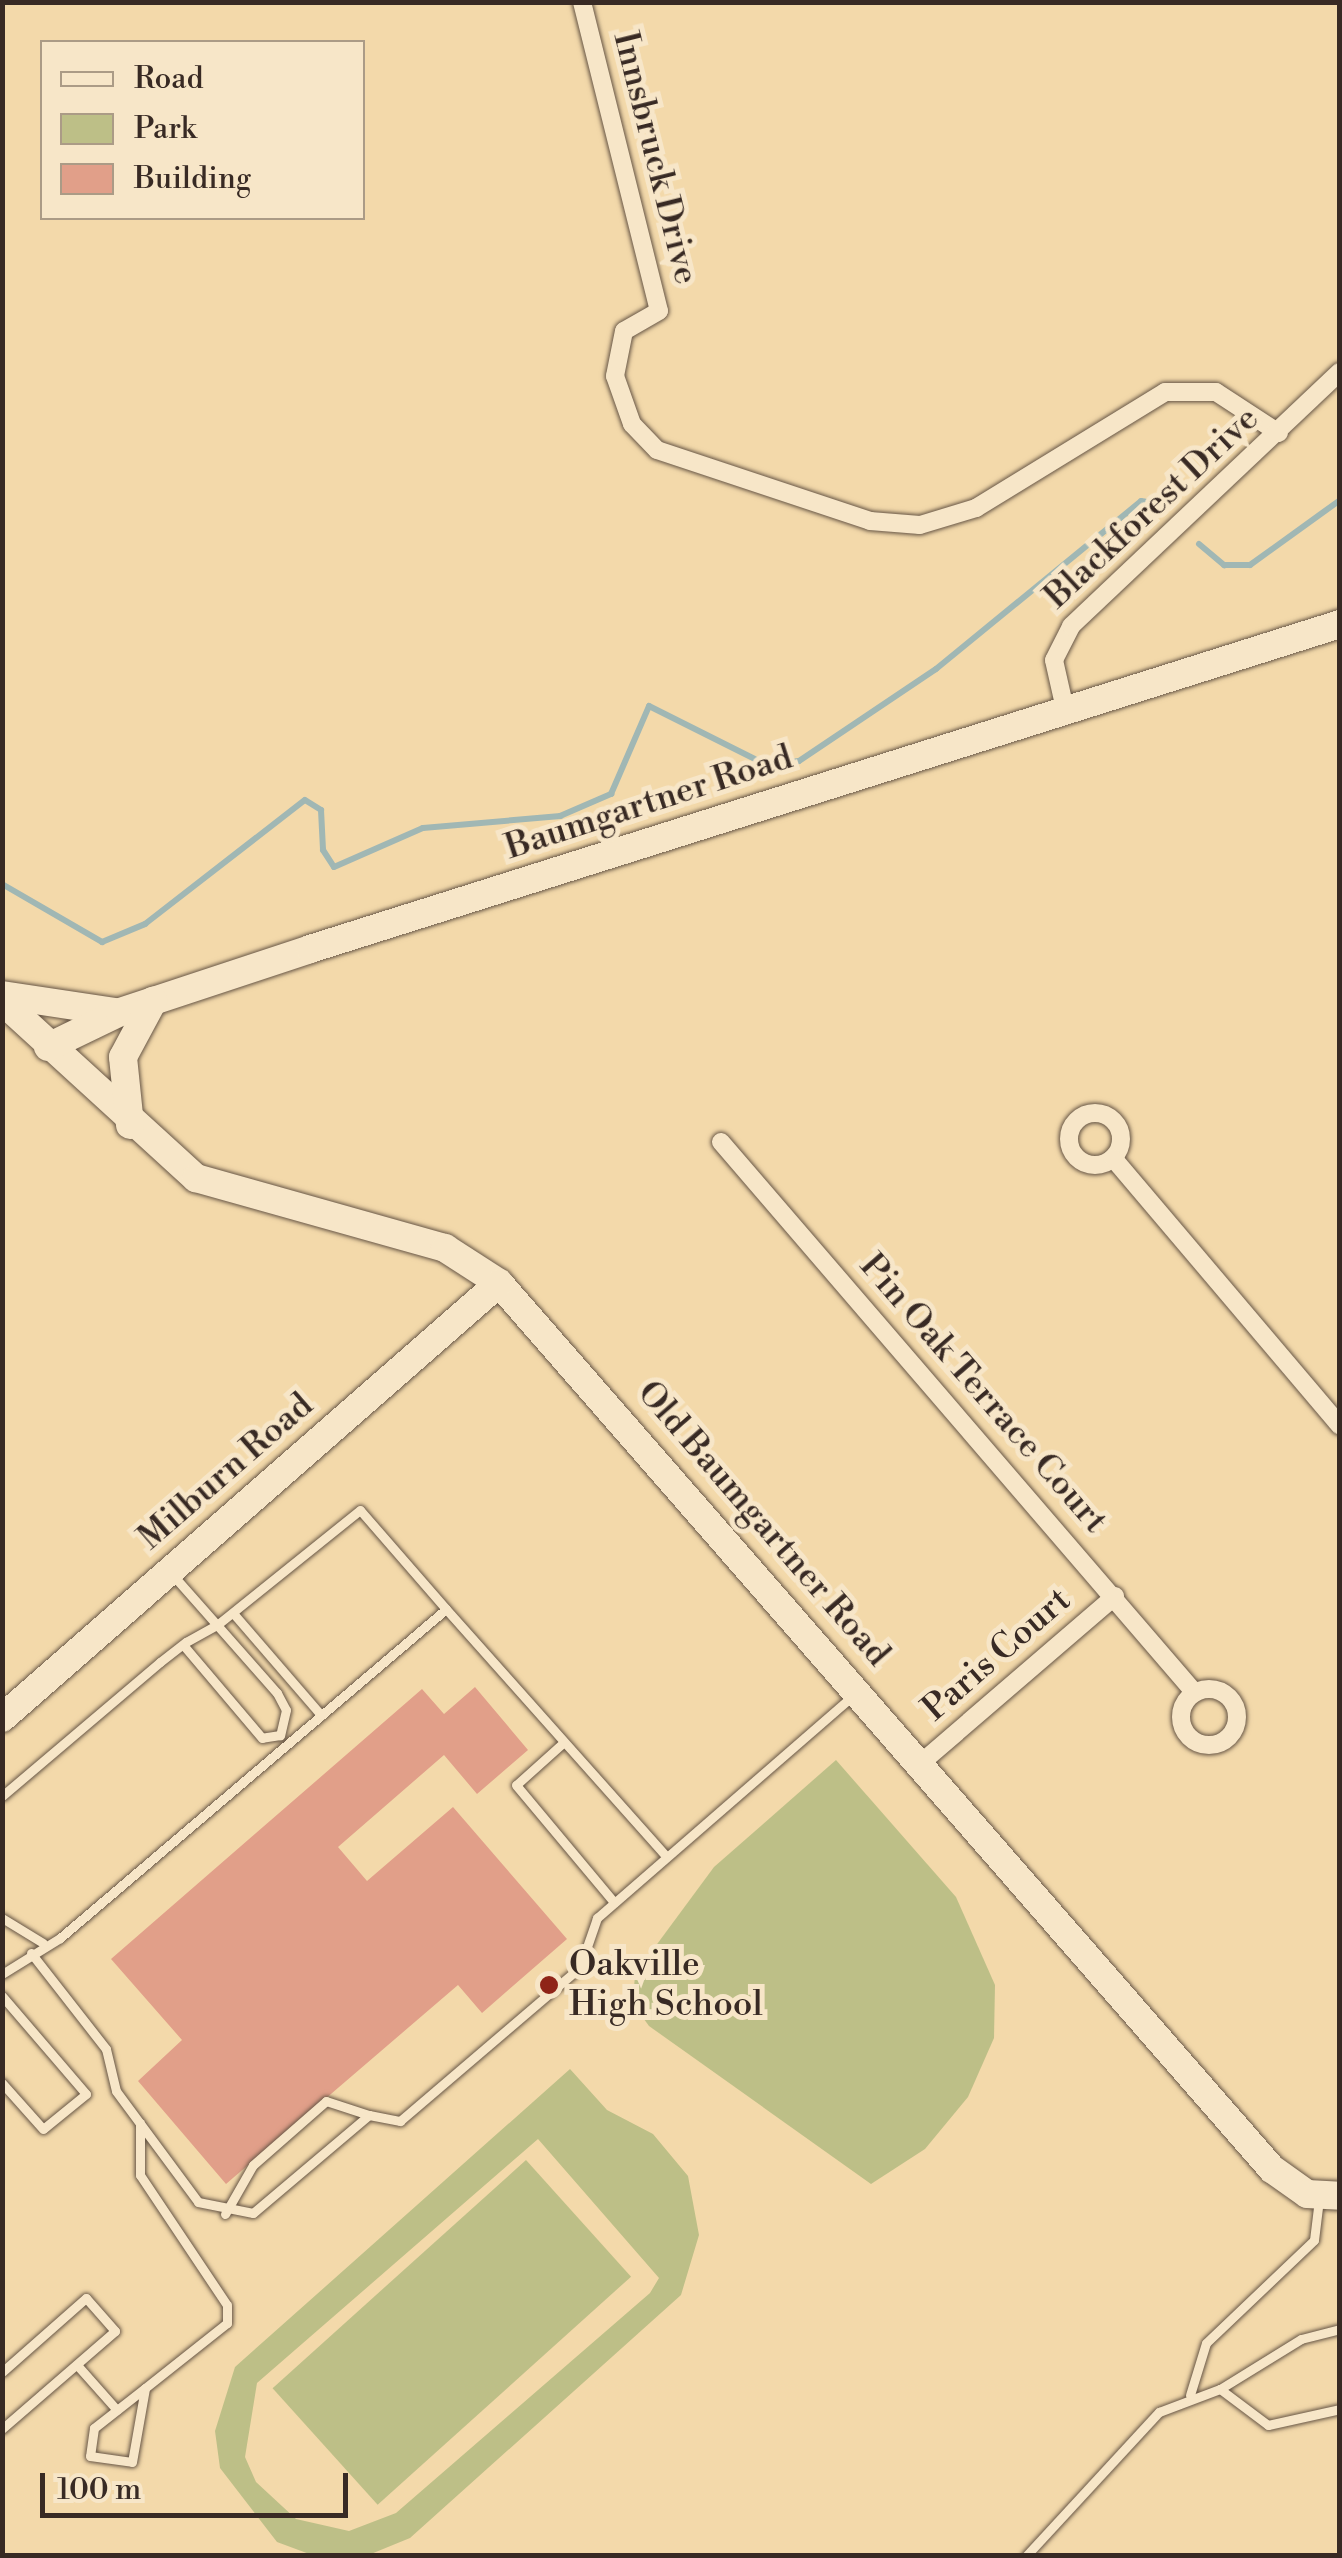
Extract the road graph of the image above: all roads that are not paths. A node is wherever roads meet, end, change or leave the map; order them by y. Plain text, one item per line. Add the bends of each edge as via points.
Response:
1 (582, 2) edge
2 (1340, 372) edge
3 (1279, 433) junction
4 (1340, 624) edge
5 (1065, 709) junction
6 (2, 998) edge
7 (153, 1001) junction
8 (120, 1012) junction
9 (48, 1047) junction
10 (130, 1126) junction
11 (720, 1142) dead end
12 (1113, 1158) dead end
13 (499, 1283) junction
14 (1340, 1426) edge
15 (169, 1572) junction
16 (1115, 1596) junction
17 (446, 1609) junction
18 (232, 1612) junction
19 (217, 1625) junction
20 (183, 1644) junction
21 (858, 1691) junction
22 (1194, 1692) dead end
23 (321, 1715) junction
24 (2, 1718) edge
25 (564, 1742) junction
26 (921, 1763) junction
27 (2, 1796) edge
28 (664, 1854) junction
29 (614, 1902) junction
30 (2, 1918) edge
31 (43, 1943) junction
32 (30, 1953) junction
33 (2, 1974) edge
34 (2, 1996) edge
35 (2, 2083) edge
36 (369, 2115) junction
37 (140, 2123) junction
38 (1330, 2196) edge
39 (225, 2214) junction
40 (1340, 2329) edge
41 (77, 2365) junction
42 (2, 2372) edge
43 (145, 2388) junction
44 (1220, 2390) junction
45 (1190, 2395) junction
46 (1340, 2408) edge
47 (116, 2410) junction
48 (2, 2429) edge
49 (1026, 2556) edge

1 - 3 street, Innsbruck Drive via 659,312 624,331 616,376 632,424 657,450 830,510 920,525 976,508 1165,392 1216,392
2 - 3 street, Blackforest Drive
3 - 5 street, Blackforest Drive via 1059,640 1055,679
4 - 5 street, Baumgartner Road
5 - 7 street, Baumgartner Road
6 - 8 street
6 - 9 street
7 - 8 street, Baumgartner Road
7 - 10 street via 122,1057
8 - 9 street, Baumgartner Road
9 - 10 street, Old Baumgartner Road
10 - 13 street, Old Baumgartner Road via 230,1194 446,1248
11 - 16 street, Pin Oak Terrace Court
12 - 14 street
13 - 15 street, Milburn Road
13 - 21 street, Old Baumgartner Road
15 - 19 lane
15 - 24 street, Milburn Road
16 - 22 street, Pin Oak Terrace Court
16 - 26 street, Paris Court
17 - 18 lane via 360,1510
17 - 23 lane
17 - 25 lane
18 - 19 lane
18 - 23 lane
19 - 20 lane
19 - 20 lane via 286,1710 270,1740
20 - 27 lane
21 - 26 street, Old Baumgartner Road
21 - 28 lane
23 - 31 lane
25 - 28 lane
25 - 29 lane via 516,1785
26 - 38 street, Old Baumgartner Road via 1272,2169
28 - 29 lane
29 - 36 lane via 597,1918 580,1967 400,2121
30 - 31 lane
31 - 32 lane
32 - 33 lane
32 - 37 lane via 106,2049 116,2092
34 - 35 lane via 86,2094 42,2130
36 - 39 lane via 253,2213
36 - 39 lane via 326,2101 233,2187
37 - 39 lane via 198,2202
37 - 43 lane via 140,2175 227,2305 228,2324
38 - 45 lane via 1314,2240 1206,2343
40 - 44 lane via 1301,2339
41 - 42 lane via 116,2331 86,2298
41 - 47 lane
41 - 48 lane
43 - 47 lane
43 - 47 lane via 132,2462 90,2456 94,2428
44 - 45 lane
44 - 46 lane via 1268,2425
45 - 49 lane via 1158,2412

